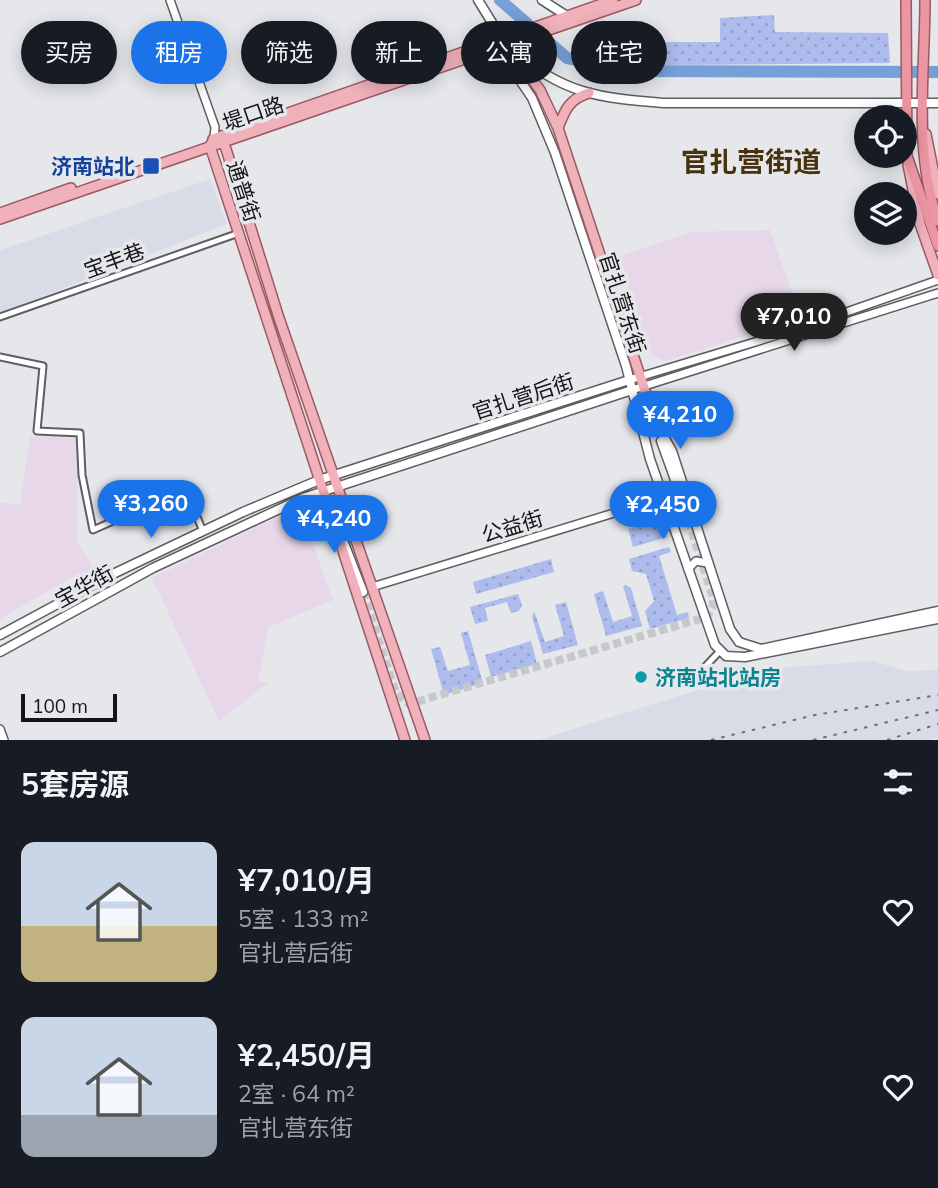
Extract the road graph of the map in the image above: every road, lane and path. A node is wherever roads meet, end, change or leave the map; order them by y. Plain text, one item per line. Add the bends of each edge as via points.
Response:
1 (170, 0) edge
2 (478, 0) edge
3 (542, 0) edge
4 (613, 0) edge
5 (636, 0) edge
6 (906, 0) edge
7 (925, 0) edge
8 (571, 19) junction
9 (491, 21) edge
10 (557, 24) edge
11 (461, 49) edge
12 (461, 64) edge
13 (557, 82) edge
14 (521, 84) edge
15 (536, 84) edge
16 (589, 93) junction
17 (938, 103) edge
18 (905, 104) junction
19 (923, 104) junction
20 (924, 124) junction
21 (558, 128) junction
22 (216, 142) junction
23 (908, 168) edge
24 (911, 168) edge
25 (938, 194) edge
26 (0, 213) edge
27 (0, 219) edge
28 (938, 221) edge
29 (239, 233) junction
30 (938, 246) edge
31 (938, 275) edge
32 (938, 281) edge
33 (938, 293) edge
34 (0, 317) edge
35 (0, 357) edge
36 (640, 376) junction
37 (629, 380) junction
38 (642, 387) junction
39 (632, 390) junction
40 (654, 421) junction
41 (335, 475) junction
42 (319, 480) junction
43 (339, 486) junction
44 (323, 491) junction
45 (679, 491) tunnel mouth
46 (663, 498) junction
47 (328, 510) junction
48 (203, 531) junction
49 (707, 563) junction
50 (688, 569) junction
51 (367, 589) junction
52 (938, 611) edge
53 (938, 619) edge
54 (0, 635) edge
55 (720, 651) junction
56 (0, 652) edge
57 (700, 672) dead end
58 (0, 729) edge
59 (4, 740) edge
60 (405, 740) edge
61 (425, 740) edge

1 - 22 street via 215,127
2 - 9 main road
3 - 8 main road
4 - 8 main road, 堤口路
5 - 8 main road, 堤口路
6 - 18 highway
7 - 19 highway
8 - 10 main road, 堤口路
11 - 22 main road, 堤口路
12 - 22 main road, 堤口路
13 - 16 main road
14 - 37 main road, 官扎营东街 via 546,130
15 - 21 main road, 官扎营东街
16 - 18 main road via 663,103
16 - 21 main road via 566,107
17 - 19 main road
18 - 19 main road
19 - 20 highway
20 - 25 main road
20 - 28 highway via 926,178
21 - 36 main road, 官扎营东街
22 - 26 main road, 堤口路
22 - 27 main road, 堤口路
22 - 29 main road, 通普街
22 - 41 main road, 通普街
23 - 31 main road via 911,193
24 - 30 highway
29 - 34 street, 宝丰巷
29 - 42 main road, 通普街
32 - 36 street, 官扎营后街
33 - 38 street, 官扎营后街
35 - 48 street via 43,366 37,431 80,433 82,475 93,530 185,489
36 - 37 street, 官扎营后街
36 - 38 main road, 官扎营东街
37 - 39 main road, 官扎营东街
37 - 41 main road, 官扎营后街
38 - 39 street, 官扎营后街
38 - 40 main road, 官扎营东街
39 - 43 main road, 官扎营后街
39 - 46 main road, 官扎营东街
40 - 45 main road
40 - 49 main road, 官扎营东街 via 671,451
41 - 42 main road, 官扎营后街
41 - 43 main road, 通普街
42 - 44 main road, 通普街
42 - 48 main road, 宝华街
43 - 44 main road, 宝华街
43 - 51 main road, 通普街
44 - 47 main road, 通普街
44 - 56 main road, 宝华街 via 153,568
46 - 50 main road, 官扎营东街
46 - 51 street, 公益街
47 - 51 main road
47 - 60 main road, 通普街
48 - 54 main road, 宝华街
49 - 50 street via 696,561
49 - 52 main road, 官扎营东街 via 738,642 761,649
50 - 55 main road, 官扎营东街 via 710,636
51 - 61 main road, 通普街
53 - 55 main road via 735,657
55 - 57 street
58 - 59 street

